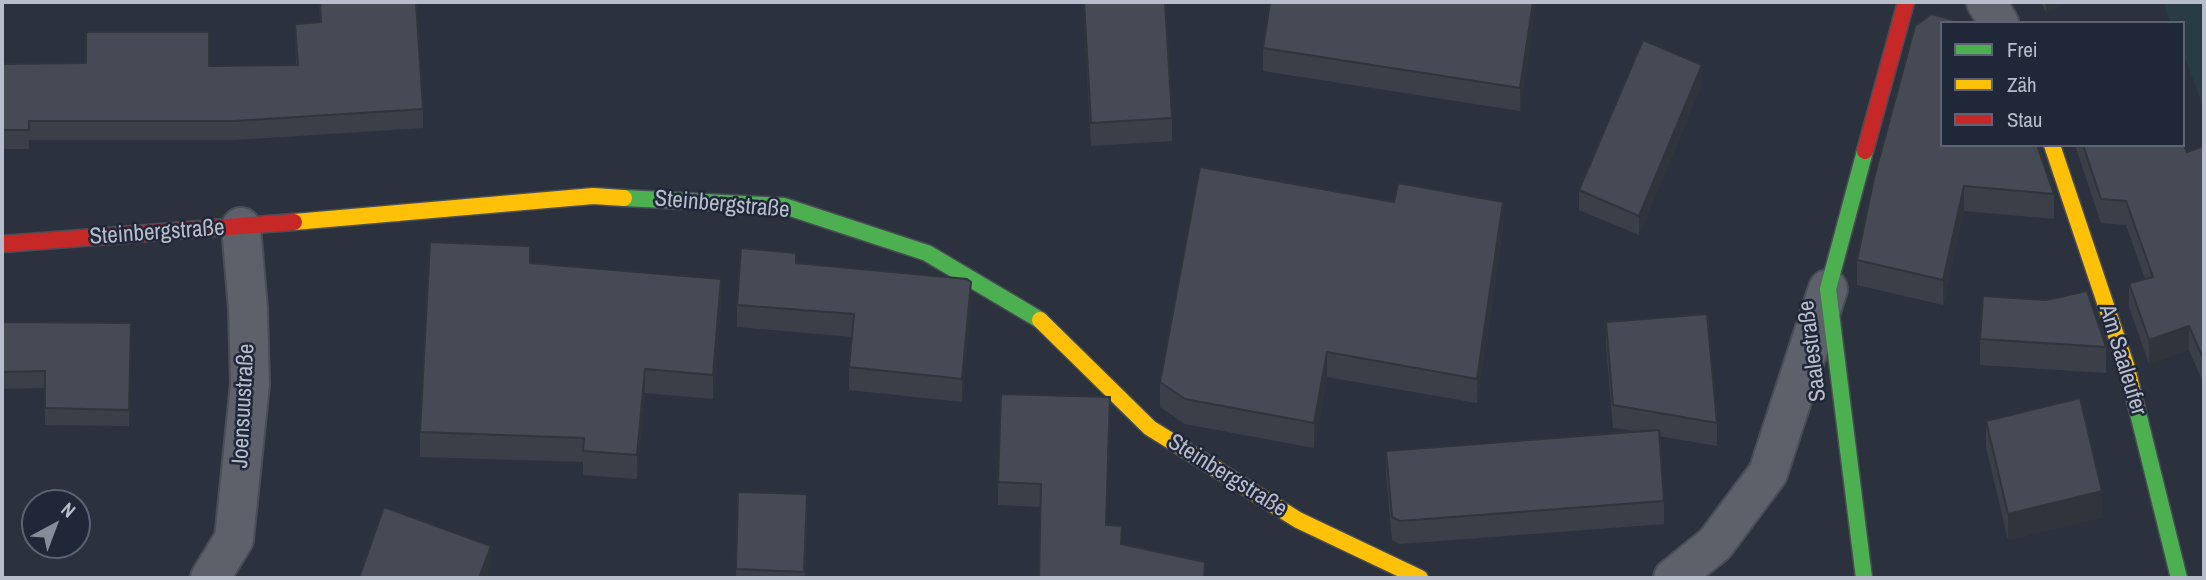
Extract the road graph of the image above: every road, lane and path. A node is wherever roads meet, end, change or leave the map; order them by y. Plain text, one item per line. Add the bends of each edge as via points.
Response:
1 (1906, 2) edge
2 (1986, 2) edge
3 (1998, 21) edge
4 (2053, 147) edge
5 (241, 227) junction
6 (2, 244) edge
7 (1828, 289) junction
8 (210, 578) edge
9 (1420, 578) edge
10 (1673, 578) edge
11 (1864, 578) edge
12 (2179, 578) edge

1 - 7 street, Saalestraße
2 - 3 street
4 - 12 street, Am Saaleufer via 2127,368
5 - 6 street, Steinbergstraße
5 - 8 street, Joensuustraße via 250,384 234,539
5 - 9 street, Steinbergstraße via 593,196 784,206 927,253 1045,323 1150,428 1298,520
7 - 10 street via 1768,473 1715,544
7 - 11 street, Saalestraße

